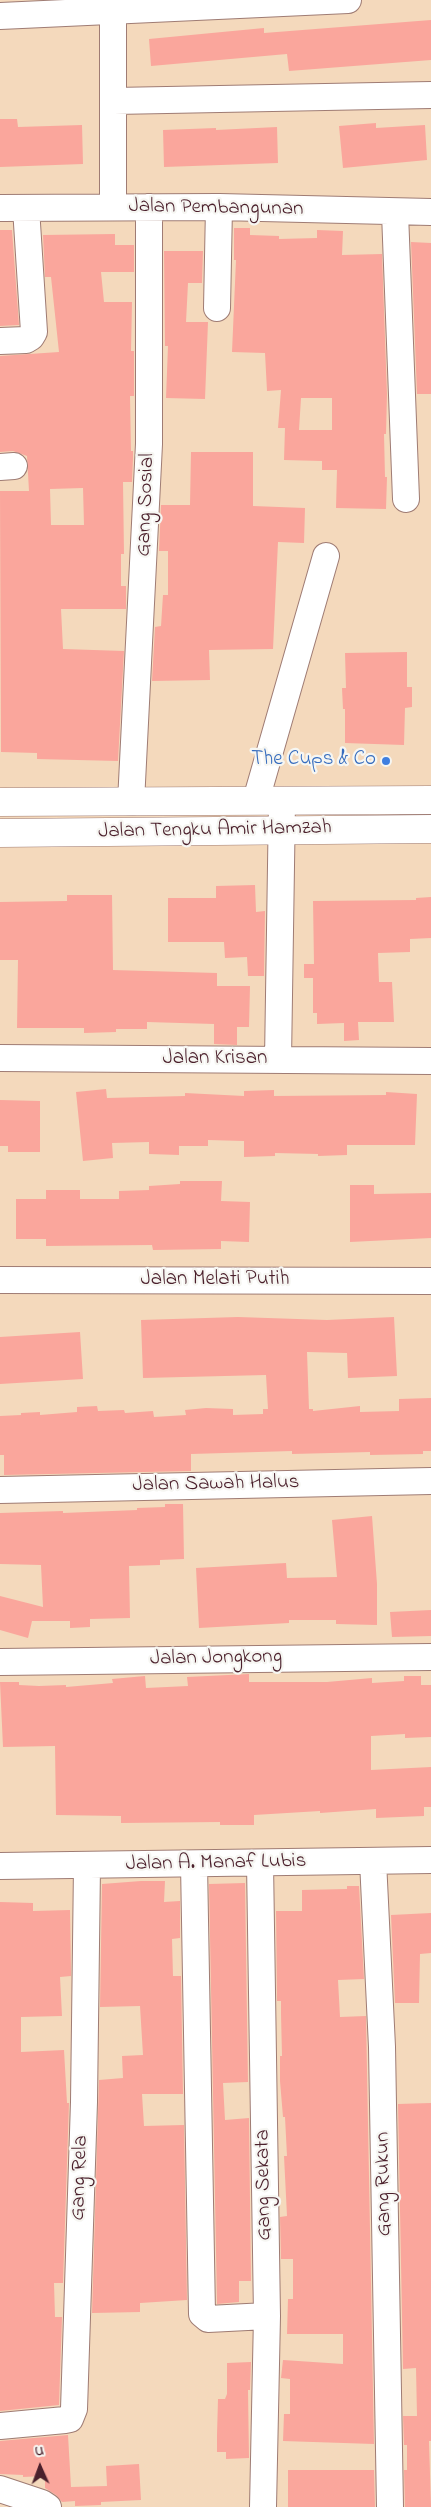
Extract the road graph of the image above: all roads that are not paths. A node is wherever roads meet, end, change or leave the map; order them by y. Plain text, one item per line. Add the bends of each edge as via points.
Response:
1 (348, 0) edge
2 (268, 2) edge
3 (113, 5) edge
4 (0, 16) edge
5 (431, 95) edge
6 (114, 101) junction
7 (114, 207) junction
8 (149, 207) junction
9 (0, 208) edge
10 (26, 208) junction
11 (219, 208) junction
12 (431, 212) edge
13 (395, 213) junction
14 (217, 308) dead end
15 (0, 341) edge
16 (406, 499) dead end
17 (326, 556) dead end
18 (431, 800) edge
19 (269, 801) junction
20 (0, 802) edge
21 (131, 802) junction
22 (431, 829) edge
23 (280, 830) junction
24 (0, 833) edge
25 (0, 1058) edge
26 (278, 1060) junction
27 (431, 1061) edge
28 (0, 1280) edge
29 (431, 1281) edge
30 (431, 1481) edge
31 (0, 1490) edge
32 (431, 1657) edge
33 (0, 1662) edge
34 (431, 1860) edge
35 (372, 1861) junction
36 (260, 1862) junction
37 (194, 1864) junction
38 (0, 1866) edge
39 (86, 1866) junction
40 (267, 2316) junction
41 (0, 2426) edge
42 (0, 2489) edge
43 (48, 2507) edge
44 (263, 2507) edge
45 (390, 2507) edge

1 - 2 street
2 - 3 street
3 - 4 street
3 - 6 street
5 - 6 street
6 - 7 street
7 - 8 street, Jalan Pembangunan
7 - 10 street, Jalan Pembangunan
8 - 11 street, Jalan Pembangunan
8 - 21 street, Gang Sosial via 149,444
9 - 10 street, Jalan Pembangunan
10 - 15 street via 34,332 26,340
11 - 13 street, Jalan Pembangunan
11 - 14 street
12 - 13 street, Jalan Pembangunan
13 - 16 street
17 - 19 street
18 - 19 main road, Jalan Tengku Amir Hamzah
19 - 21 main road, Jalan Tengku Amir Hamzah
19 - 23 street
20 - 21 main road, Jalan Tengku Amir Hamzah
22 - 23 main road, Jalan Tengku Amir Hamzah
23 - 24 main road, Jalan Tengku Amir Hamzah
23 - 26 street
25 - 26 street, Jalan Krisan
26 - 27 street, Jalan Krisan
28 - 29 street, Jalan Melati Putih
30 - 31 street, Jalan Sawah Halus
32 - 33 street, Jalan Jongkong
34 - 35 street, Jalan A. Manaf Lubis
35 - 36 street, Jalan A. Manaf Lubis
35 - 45 street, Gang Rukun via 382,2047
36 - 37 street, Jalan A. Manaf Lubis
36 - 40 street, Gang Sekata
37 - 39 street, Jalan A. Manaf Lubis
37 - 40 street via 202,2314 208,2319
38 - 39 street, Jalan A. Manaf Lubis
39 - 41 street, Gang Rela via 84,2102 74,2409 70,2419
40 - 44 street, Gang Sekata
42 - 43 street

